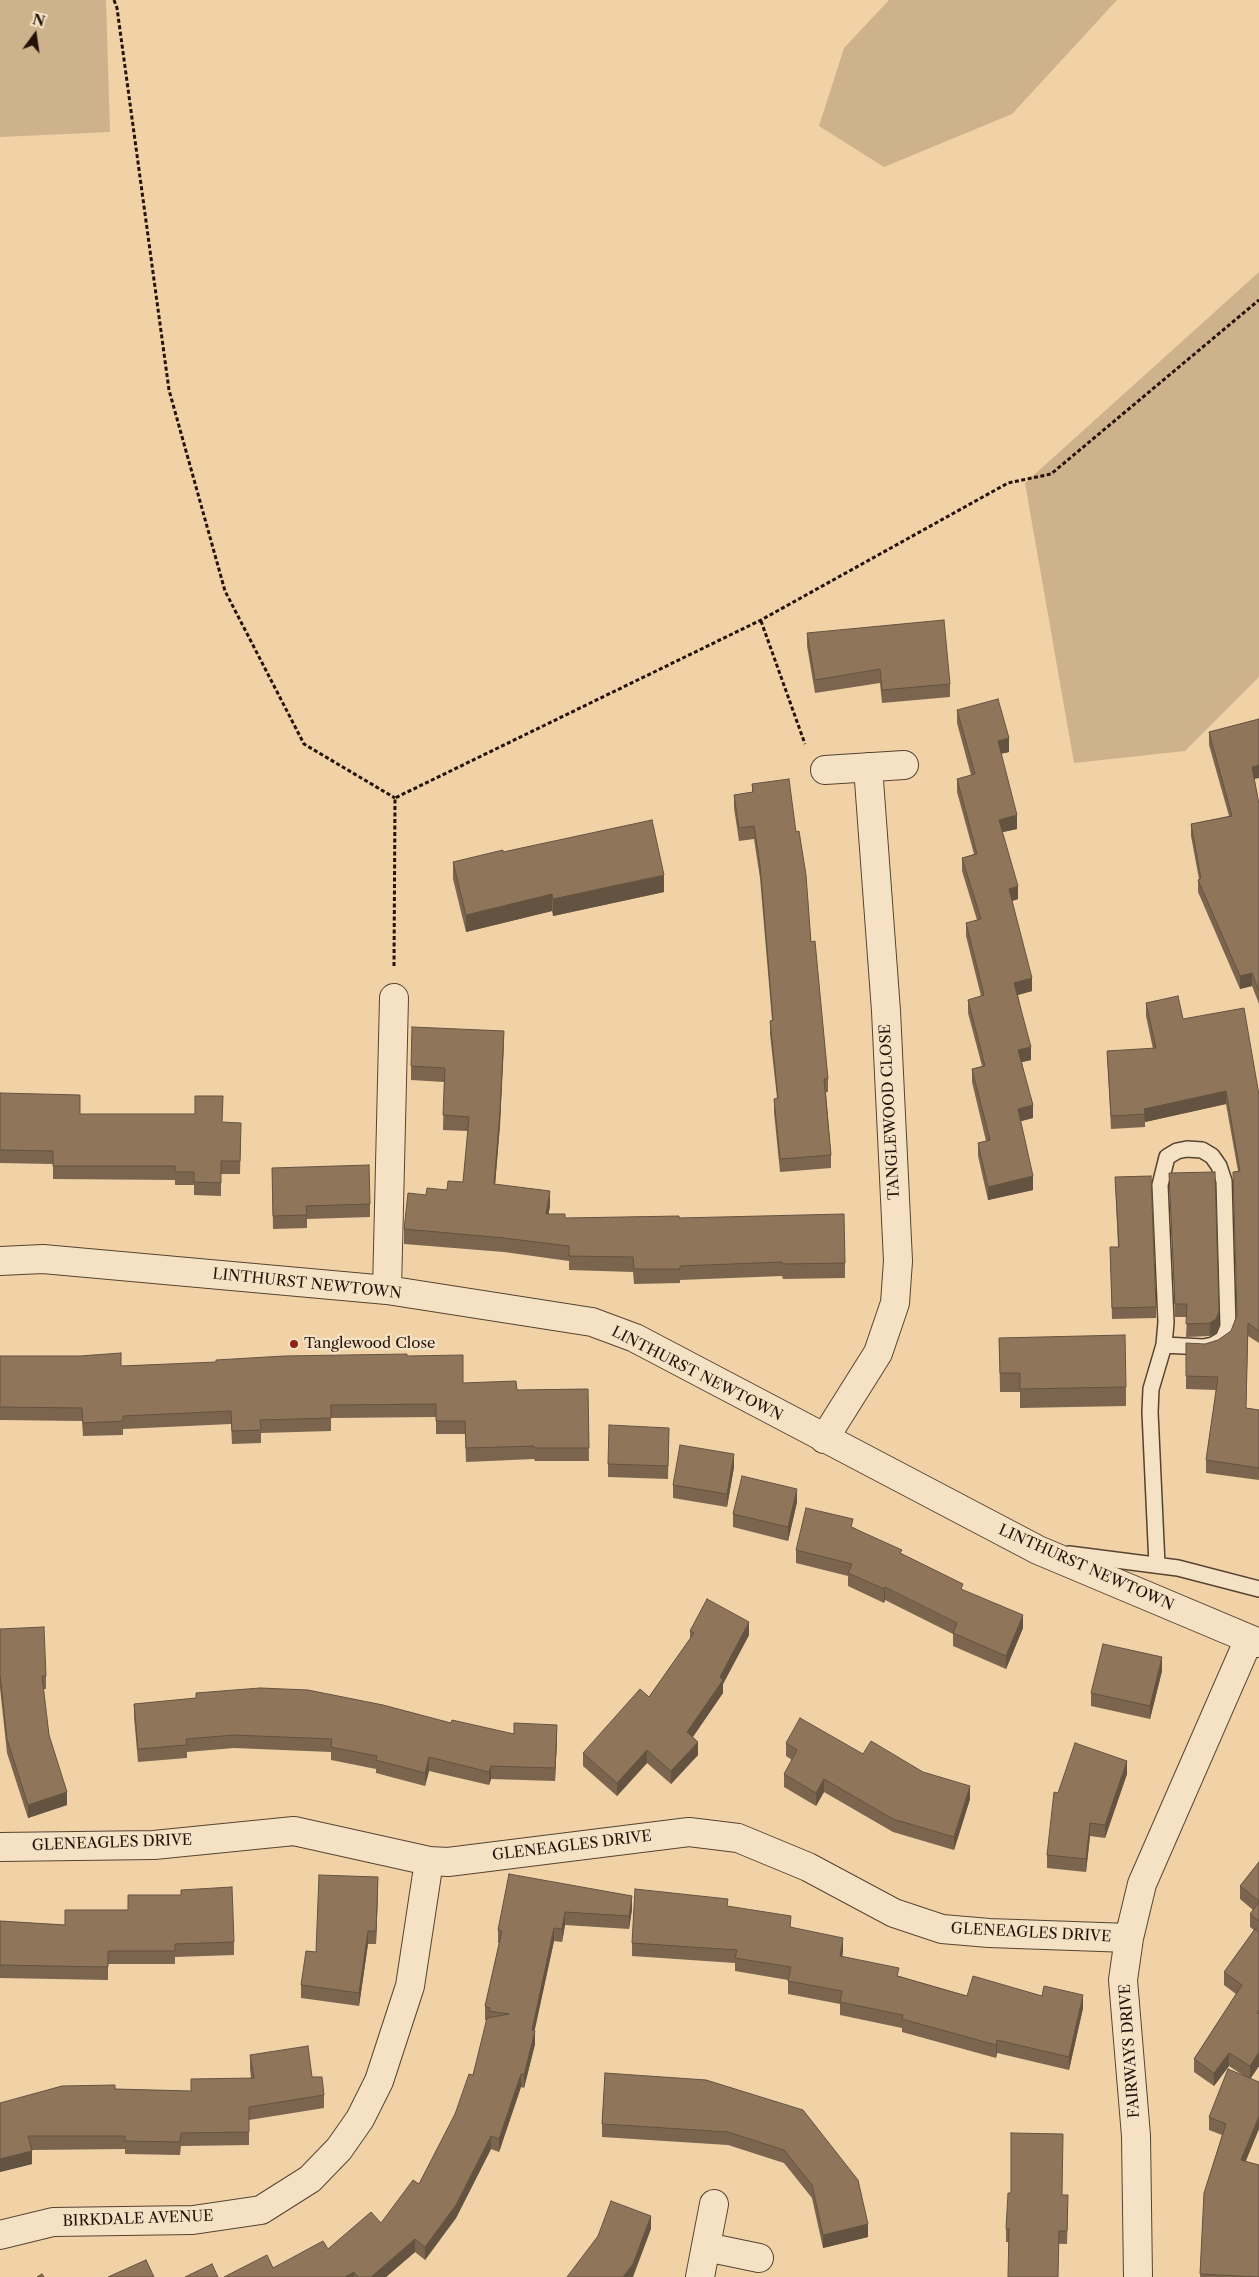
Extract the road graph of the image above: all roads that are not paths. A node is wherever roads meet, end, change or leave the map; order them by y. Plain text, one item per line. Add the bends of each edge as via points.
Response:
1 (904, 765) dead end
2 (868, 767) junction
3 (825, 770) road end
4 (394, 998) road end
5 (0, 1261) edge
6 (387, 1290) junction
7 (1164, 1346) junction
8 (824, 1439) junction
9 (1038, 1550) junction
10 (1157, 1565) junction
11 (1259, 1589) edge
12 (1254, 1641) edge
13 (0, 1847) edge
14 (429, 1861) junction
15 (1128, 1938) junction
16 (714, 2204) dead end
17 (0, 2235) edge
18 (706, 2247) junction
19 (759, 2258) dead end
20 (700, 2277) edge
21 (1138, 2277) edge

1 - 2 street
2 - 3 street
2 - 8 street, TANGLEWOOD CLOSE via 886,1011 898,1262 895,1302 878,1353
4 - 6 street
5 - 6 street, LINTHURST NEWTOWN via 43,1259
6 - 8 street, LINTHURST NEWTOWN via 592,1322 635,1338
7 - 7 lane via 1162,1168 1167,1157 1177,1151 1202,1150 1216,1161 1224,1181 1228,1327 1223,1339 1213,1345
7 - 10 lane via 1151,1389 1150,1412
8 - 9 street, LINTHURST NEWTOWN
9 - 10 lane
9 - 12 street, LINTHURST NEWTOWN
10 - 11 lane
12 - 15 street, FAIRWAYS DRIVE via 1142,1884
13 - 14 street, GLENEAGLES DRIVE via 154,1845 294,1831
14 - 15 street, GLENEAGLES DRIVE via 448,1862 689,1832 738,1838 808,1868 894,1913 942,1929
14 - 17 street, BIRKDALE AVENUE via 410,1986 379,2081 360,2119 310,2179 261,2210 193,2220 53,2222
15 - 21 street, FAIRWAYS DRIVE via 1123,1980 1136,2136
16 - 18 street
18 - 19 street
18 - 20 street

